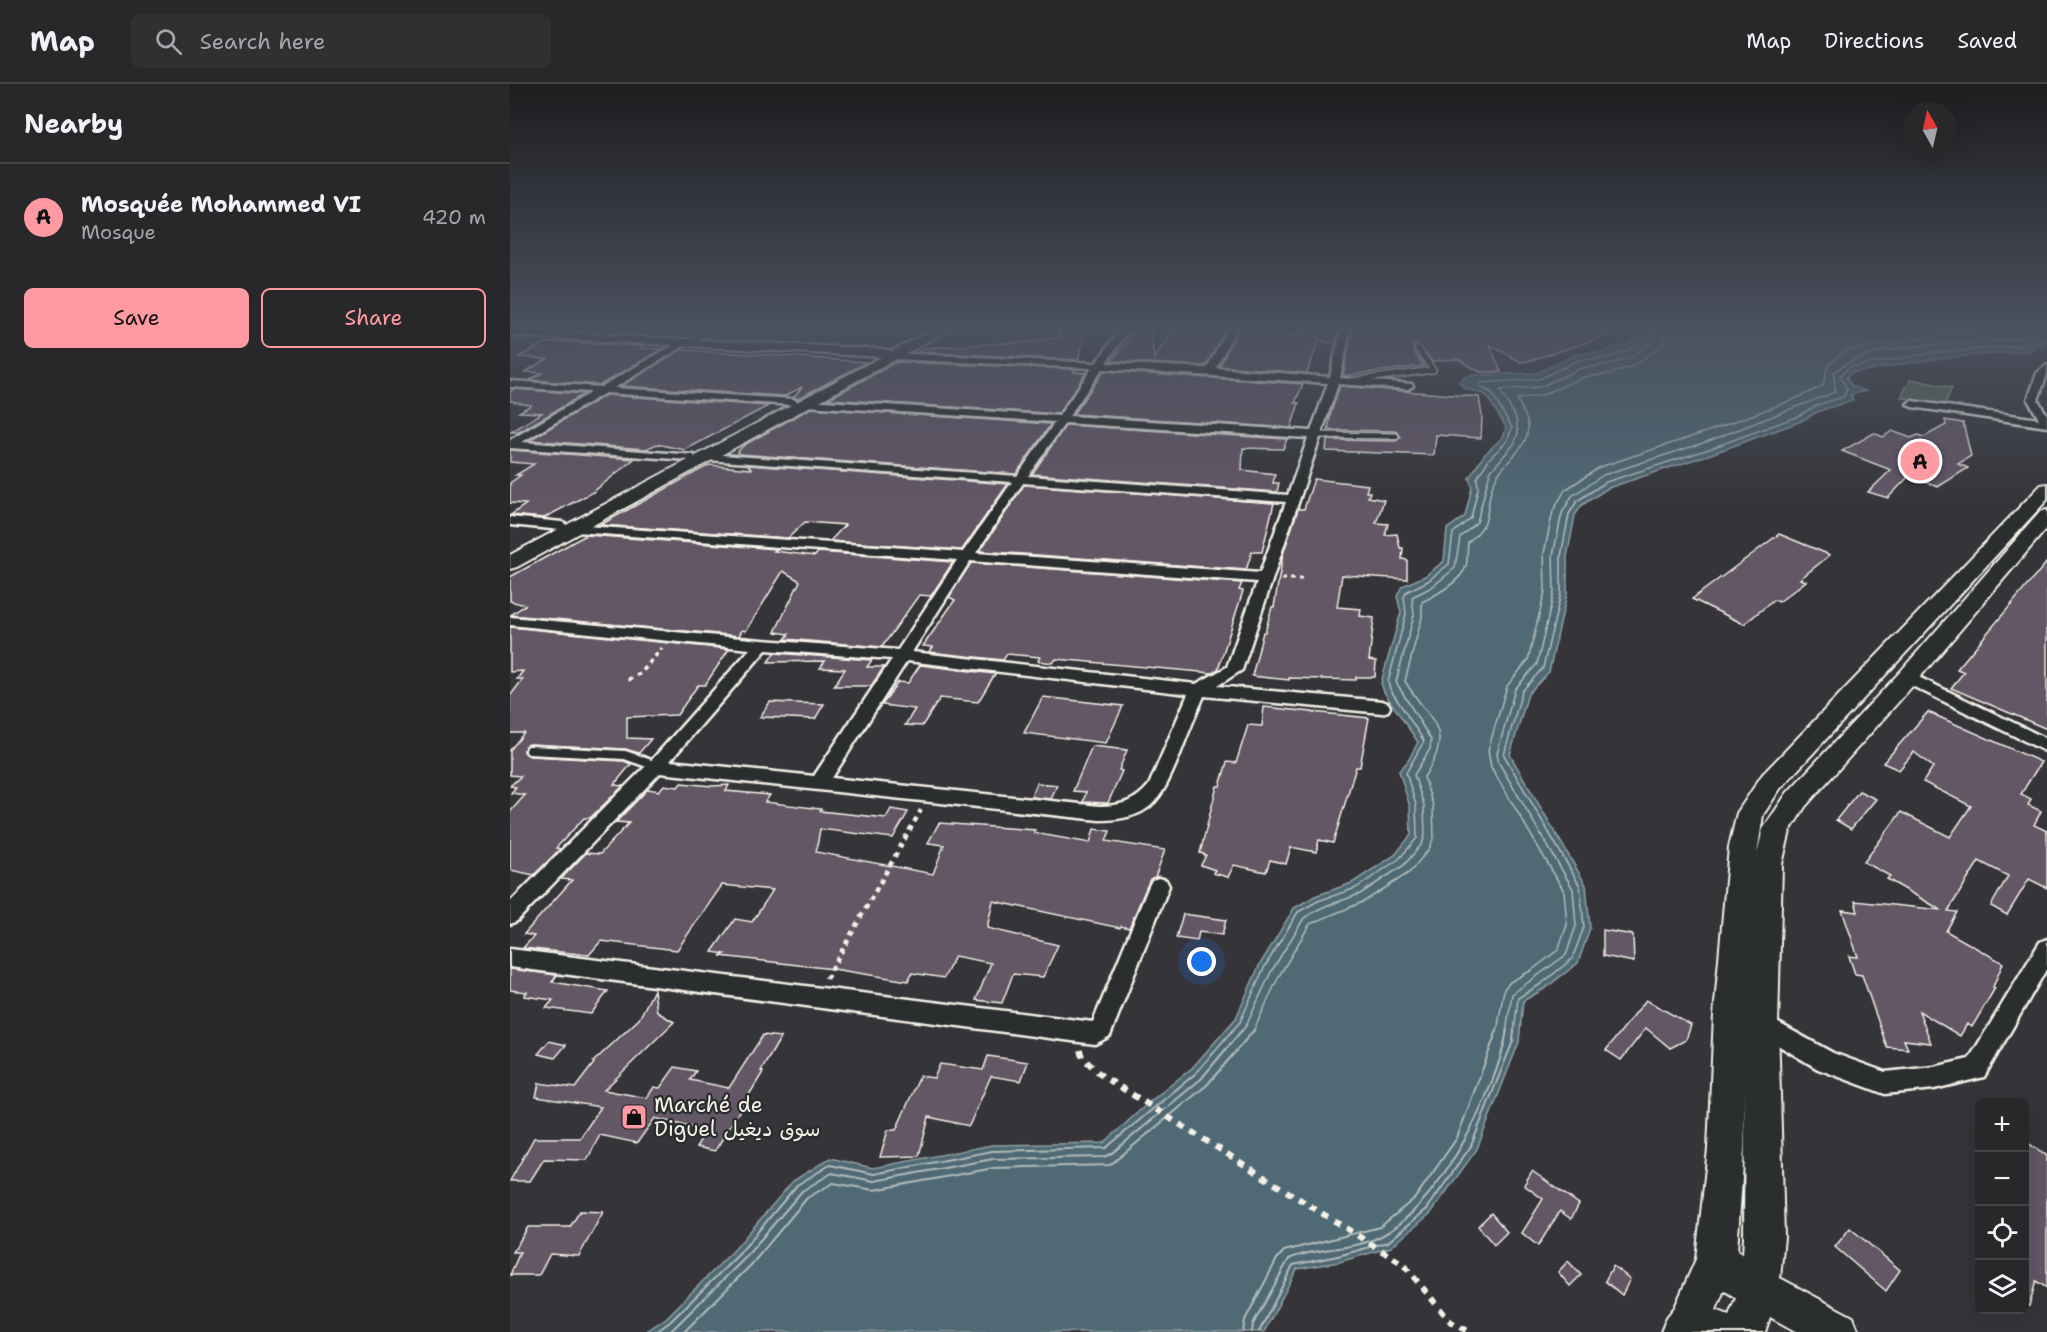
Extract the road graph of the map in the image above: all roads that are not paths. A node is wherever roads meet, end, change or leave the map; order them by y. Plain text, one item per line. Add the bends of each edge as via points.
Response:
1 (565, 388) edge
2 (606, 388) edge
3 (828, 388) edge
4 (1083, 388) edge
5 (1331, 388) edge
6 (2037, 388) edge
7 (601, 391) junction
8 (800, 403) junction
9 (1912, 404) dead end
10 (1061, 419) junction
11 (2047, 422) edge
12 (1315, 435) junction
13 (1396, 436) dead end
14 (510, 445) edge
15 (698, 457) junction
16 (1021, 478) junction
17 (2047, 489) edge
18 (1294, 499) junction
19 (510, 521) edge
20 (2037, 524) edge
21 (569, 527) junction
22 (510, 554) edge
23 (966, 557) junction
24 (510, 563) edge
25 (1266, 578) junction
26 (510, 621) edge
27 (762, 645) junction
28 (900, 655) junction
29 (1908, 677) junction
30 (1198, 690) junction
31 (1382, 707) dead end
32 (2047, 746) edge
33 (530, 750) dead end
34 (656, 766) junction
35 (820, 782) junction
36 (1159, 886) dead end
37 (510, 915) edge
38 (2047, 948) edge
39 (510, 958) edge
40 (1762, 1024) junction
41 (1716, 1260) junction
42 (1759, 1289) junction
43 (1697, 1329) edge
44 (1744, 1332) edge
45 (1838, 1332) edge

1 - 7 street
2 - 7 street
3 - 8 street
4 - 10 street
5 - 12 street
6 - 11 street via 2033,400
7 - 8 street
7 - 14 street
8 - 10 street
8 - 15 street
9 - 11 street
10 - 12 street
10 - 16 street
12 - 13 lane
12 - 18 street
14 - 15 street
15 - 16 street
15 - 21 street
16 - 18 street
16 - 23 street
17 - 20 street
18 - 25 street
19 - 21 street
20 - 29 street
20 - 41 street via 1771,782 1750,813 1743,847 1730,1015 1726,1149
21 - 22 street
21 - 23 street
21 - 24 street
23 - 25 street
23 - 28 street
25 - 30 street via 1234,670
26 - 27 street
27 - 28 street
27 - 34 street
28 - 30 street
28 - 35 street
29 - 32 street
29 - 40 street via 1796,800 1777,829 1768,864
30 - 31 street
30 - 35 street via 1157,788 1148,800 1126,812 1099,813
33 - 34 lane via 625,755
34 - 35 street
34 - 37 street
36 - 39 street via 1102,1029 1095,1033
38 - 40 street via 1976,1069 1885,1083 1826,1061
40 - 42 street via 1764,1237
41 - 42 street
41 - 43 street
42 - 44 street
42 - 45 street

